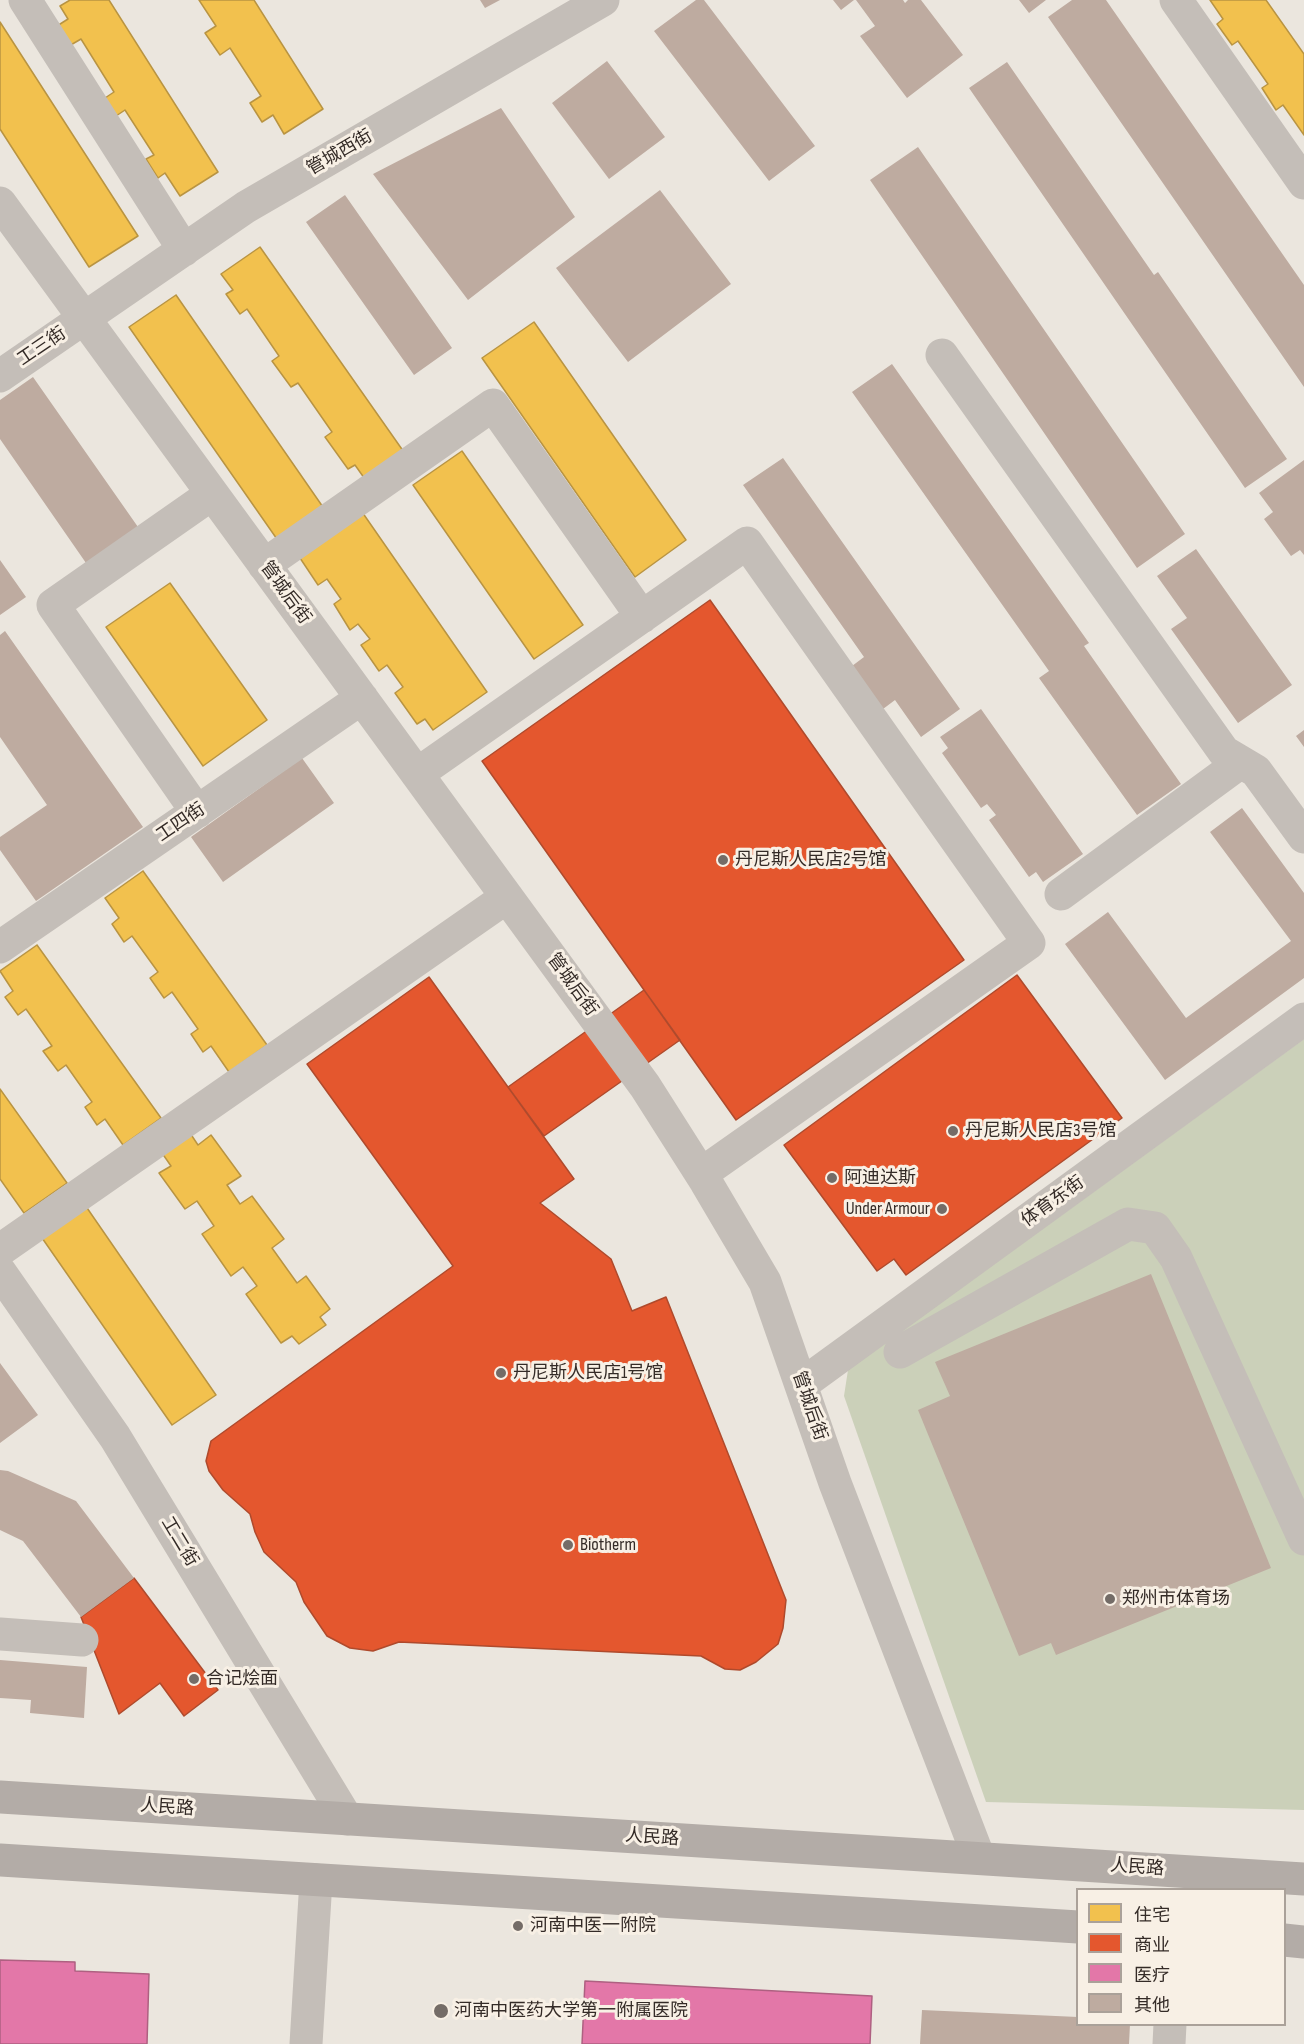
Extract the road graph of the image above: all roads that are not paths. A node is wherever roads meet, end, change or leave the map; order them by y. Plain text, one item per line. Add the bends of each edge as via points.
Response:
1 (25, 0) edge
2 (603, 0) edge
3 (1176, 0) edge
4 (1304, 183) edge
5 (0, 203) edge
6 (184, 250) junction
7 (85, 318) junction
8 (942, 355) dead end
9 (0, 376) edge
10 (199, 503) dead end
11 (264, 565) junction
12 (642, 617) junction
13 (362, 698) junction
14 (1241, 762) junction
15 (417, 774) junction
16 (197, 812) junction
17 (1304, 837) edge
18 (1061, 894) dead end
19 (507, 897) junction
20 (0, 947) edge
21 (1304, 1019) edge
22 (701, 1174) junction
23 (0, 1250) edge
24 (0, 1272) edge
25 (900, 1352) dead end
26 (801, 1384) junction
27 (1304, 1539) edge
28 (0, 1634) edge
29 (82, 1640) dead end
30 (0, 1797) edge
31 (347, 1819) junction
32 (979, 1858) junction
33 (0, 1860) edge
34 (1304, 1879) edge
35 (316, 1880) junction
36 (1076, 1927) edge
37 (1286, 1940) edge
38 (1304, 1942) edge
39 (1170, 2026) edge
40 (306, 2044) edge
41 (1169, 2044) edge

1 - 6 street
2 - 6 street, 管城西街 via 246,207
3 - 4 street
5 - 7 street, 管城后街
6 - 7 street, 管城西街
7 - 9 street, 工三街
7 - 11 street, 管城后街
8 - 14 street via 1224,752
10 - 16 street via 52,605
11 - 12 street via 493,405
11 - 13 street, 管城后街
12 - 15 street
12 - 22 street via 747,543 1029,943
13 - 15 street, 管城后街
13 - 16 street, 工四街
14 - 17 street via 1256,771
14 - 18 street
15 - 19 street, 管城后街
16 - 20 street, 工四街
19 - 22 street, 管城后街 via 645,1086
19 - 23 street
21 - 26 street, 体育东街
22 - 26 street, 管城后街 via 765,1282
24 - 31 street, 工二街 via 115,1437
25 - 27 street via 1128,1224 1155,1228 1176,1258
26 - 32 street, 管城后街
28 - 29 street
30 - 31 main road, 人民路
31 - 32 main road, 人民路
32 - 34 main road, 人民路
33 - 35 main road
35 - 36 main road
35 - 40 street
37 - 38 main road
39 - 41 street

